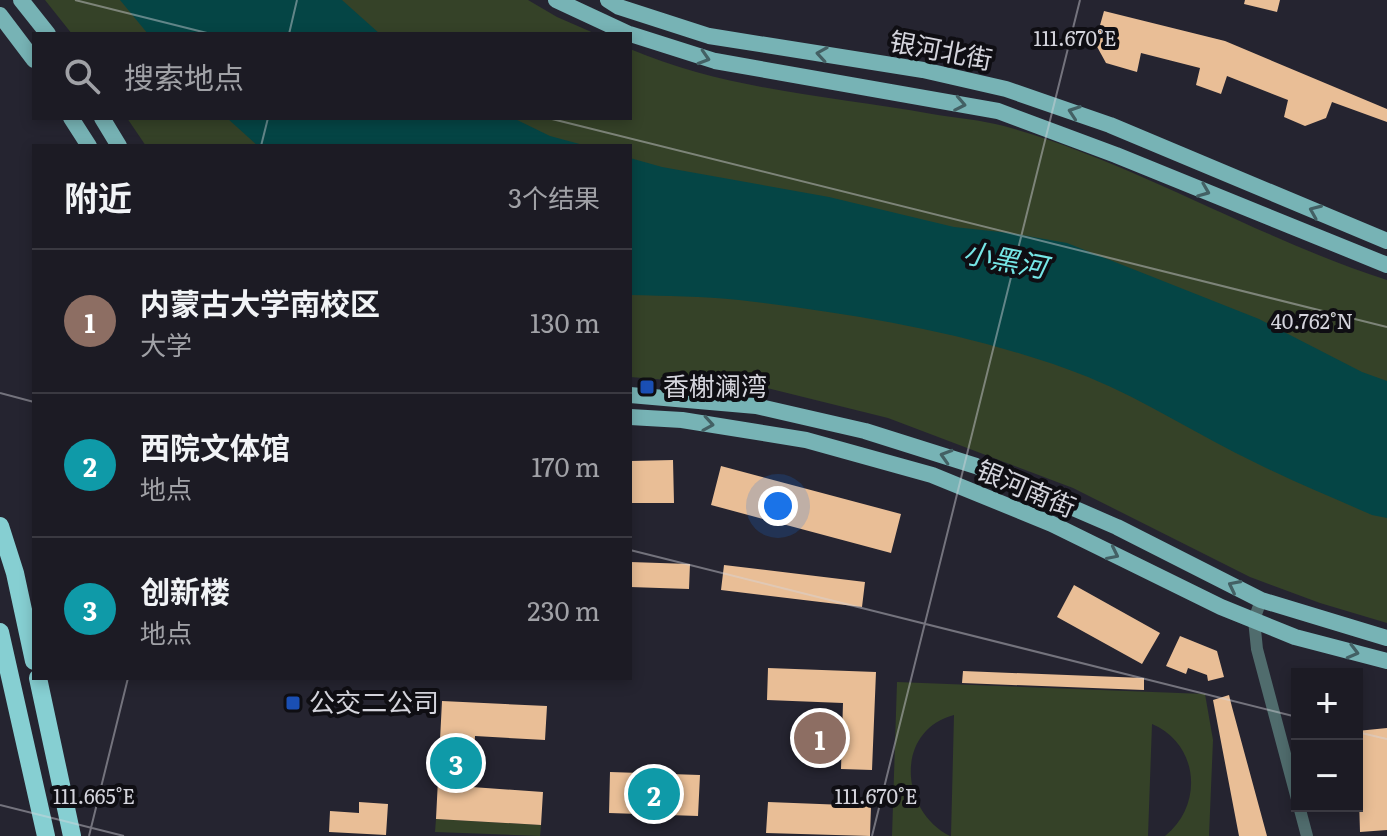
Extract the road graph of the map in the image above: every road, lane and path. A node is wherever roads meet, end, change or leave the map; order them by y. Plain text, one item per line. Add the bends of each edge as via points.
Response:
1 (21, 0) edge
2 (556, 0) edge
3 (608, 0) edge
4 (0, 15) edge
5 (46, 32) edge
6 (625, 32) edge
7 (632, 35) edge
8 (32, 57) edge
9 (72, 120) edge
10 (103, 120) edge
11 (88, 144) edge
12 (118, 144) edge
13 (1387, 241) edge
14 (1387, 265) edge
15 (632, 395) edge
16 (632, 417) edge
17 (0, 526) edge
18 (1261, 600) junction
19 (1254, 620) junction
20 (0, 632) edge
21 (1387, 638) edge
22 (32, 652) edge
23 (1387, 661) edge
24 (38, 680) edge
25 (1291, 776) edge
26 (1301, 812) edge
27 (46, 836) edge
28 (72, 836) edge
29 (1307, 836) edge

1 - 5 main road
2 - 6 main road, 银河北街
13 -> 3 main road, 银河北街 via 1110,125 1006,89 923,70 709,36
4 - 8 main road
7 -> 14 main road, 银河北街 via 715,61 998,111
9 - 11 main road
10 - 12 main road
18 -> 15 main road, 银河南街 via 1117,527 976,466 865,431 756,406
16 -> 19 main road, 银河南街 via 806,440 932,475 1052,524
17 - 22 highway
18 - 19 street
18 - 21 main road, 银河南街
19 -> 23 main road, 银河南街 via 1295,637
19 - 25 street
20 - 27 highway
24 - 28 highway
26 - 29 street

